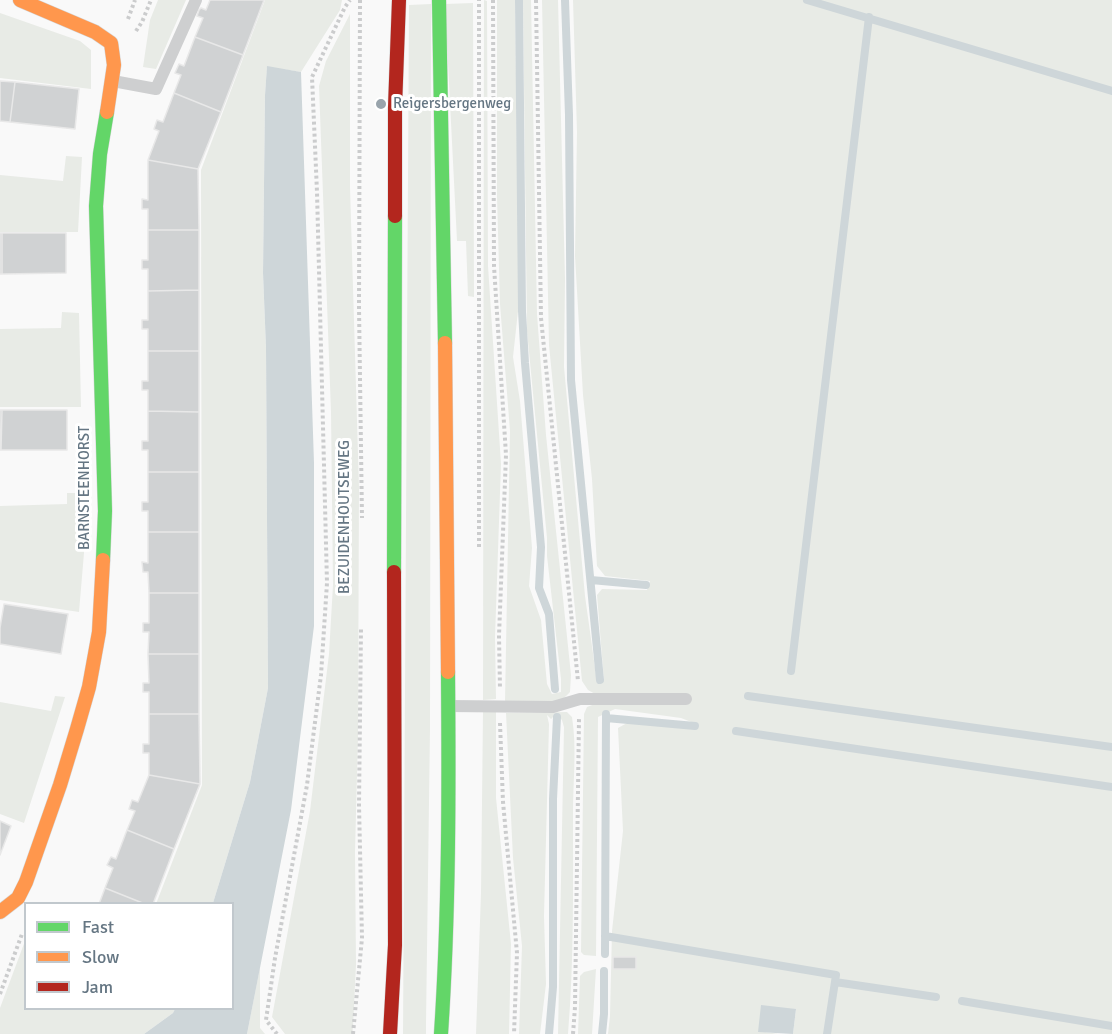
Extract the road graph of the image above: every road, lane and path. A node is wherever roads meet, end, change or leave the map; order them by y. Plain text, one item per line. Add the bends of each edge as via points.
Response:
1 (20, 0) edge
2 (196, 0) edge
3 (350, 0) edge
4 (360, 0) edge
5 (399, 0) edge
6 (439, 0) edge
7 (493, 0) edge
8 (536, 0) edge
9 (112, 81) junction
10 (362, 520) dead end
11 (361, 627) dead end
12 (580, 699) junction
13 (686, 699) dead end
14 (447, 706) junction
15 (500, 707) junction
16 (18, 898) junction
17 (0, 912) edge
18 (24, 924) edge
19 (24, 931) edge
20 (0, 994) edge
21 (277, 1034) edge
22 (353, 1034) edge
23 (390, 1034) edge
24 (441, 1034) edge
25 (514, 1034) edge
26 (573, 1034) edge

1 - 9 main road, BARNSTEENHORST via 95,32 111,43
2 - 9 lane via 156,89
3 - 21 path via 312,77 327,583 321,675 307,785 266,1020
4 - 10 path, BEZUIDENHOUTSEWEG
5 - 23 main road via 394,107 395,945
6 - 14 main road
7 - 15 path via 494,266 506,455
8 - 12 path via 541,318
9 - 16 main road, BARNSTEENHORST via 96,206 105,511 99,632 89,687 70,752
11 - 22 path via 362,938
12 - 13 lane
12 - 15 lane via 553,707
12 - 26 path
14 - 15 lane
14 - 24 main road via 446,977
15 - 25 path via 503,802 517,953
16 - 17 main road
16 - 18 path
19 - 20 path

